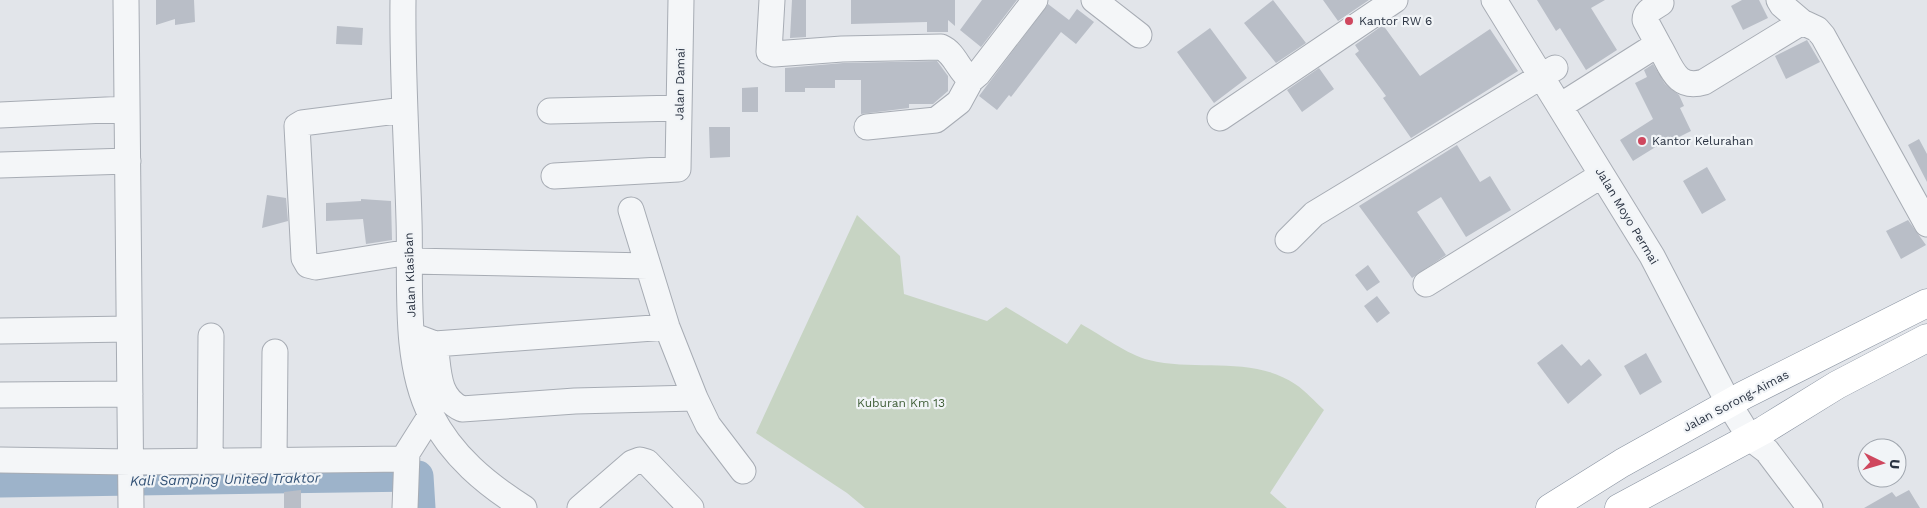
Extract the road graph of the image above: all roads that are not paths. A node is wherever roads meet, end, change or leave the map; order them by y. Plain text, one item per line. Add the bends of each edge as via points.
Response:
1 (126, 0) edge
2 (404, 0) edge
3 (681, 0) edge
4 (772, 0) edge
5 (1035, 0) edge
6 (1094, 0) edge
7 (1395, 0) edge
8 (1494, 0) edge
9 (1511, 0) edge
10 (1779, 0) edge
11 (1661, 3) dead end
12 (1802, 22) junction
13 (1139, 35) dead end
14 (1658, 44) junction
15 (1548, 71) junction
16 (971, 80) junction
17 (1567, 101) junction
18 (679, 108) junction
19 (127, 109) junction
20 (404, 110) junction
21 (550, 111) dead end
22 (0, 115) edge
23 (1220, 118) dead end
24 (867, 127) dead end
25 (128, 161) junction
26 (0, 165) edge
27 (1602, 175) junction
28 (554, 176) dead end
29 (630, 210) dead end
30 (1927, 224) edge
31 (1288, 240) dead end
32 (410, 257) junction
33 (648, 266) junction
34 (1426, 284) dead end
35 (1927, 303) edge
36 (667, 327) junction
37 (129, 329) junction
38 (0, 330) edge
39 (211, 336) dead end
40 (1927, 338) edge
41 (424, 340) junction
42 (275, 352) dead end
43 (130, 394) junction
44 (0, 395) edge
45 (695, 398) junction
46 (1737, 399) junction
47 (431, 415) junction
48 (1760, 439) junction
49 (0, 460) edge
50 (274, 460) junction
51 (210, 461) junction
52 (1622, 463) junction
53 (406, 468) junction
54 (743, 470) dead end
55 (131, 481) edge
56 (1628, 502) edge
57 (592, 504) edge
58 (405, 508) edge
59 (524, 508) edge
60 (691, 508) edge
61 (1550, 508) edge
62 (1810, 508) edge

1 - 19 street
2 - 20 street, Jalan Klasiban
3 - 18 street, Jalan Damai
4 - 16 street via 769,52 941,47
5 - 16 street
6 - 13 street
7 - 23 street
8 - 15 street, Jalan Moyo Permai
9 - 15 street, Jalan Moyo Permai
10 - 12 street
11 - 14 street via 1645,16
12 - 14 street via 1704,82 1690,86 1676,76
12 - 30 street via 1823,36
14 - 17 street
15 - 17 street, Jalan Moyo Permai
15 - 31 street via 1314,214
16 - 24 street via 959,102 936,120
17 - 27 street, Jalan Moyo Permai
17 - 46 street, Jalan Moyo Permai via 1666,249
18 - 21 street
18 - 28 street, Jalan Damai via 678,169
19 - 22 street
19 - 25 street
20 - 32 street, Jalan Klasiban
20 - 32 street via 297,126 304,258 308,265 316,267
25 - 26 street
25 - 37 street
27 - 34 street
27 - 46 street, Jalan Moyo Permai
29 - 33 street
32 - 33 street
32 - 41 street, Jalan Klasiban
33 - 36 street
35 - 46 highway, Jalan Sorong-Aimas
36 - 41 street
36 - 45 street
37 - 38 street
37 - 43 street
39 - 51 street
40 - 48 highway via 1838,385
41 - 45 street via 449,403 462,409 575,401
41 - 47 street, Jalan Klasiban via 419,383
42 - 50 street
43 - 44 street
43 - 55 street
45 - 54 street via 708,424
46 - 48 street, Jalan Moyo Permai
46 - 52 highway, Jalan Sorong-Aimas
47 - 53 street via 409,449
47 - 59 street, Jalan Klasiban via 456,452 490,486
48 - 56 highway
48 - 62 street, Jalan Moyo Permai
49 - 55 street
50 - 51 street
50 - 53 street
51 - 55 street
52 - 56 highway
52 - 61 highway, Jalan Sorong-Aimas
53 - 58 street
57 - 60 street via 632,463 640,460 647,462

